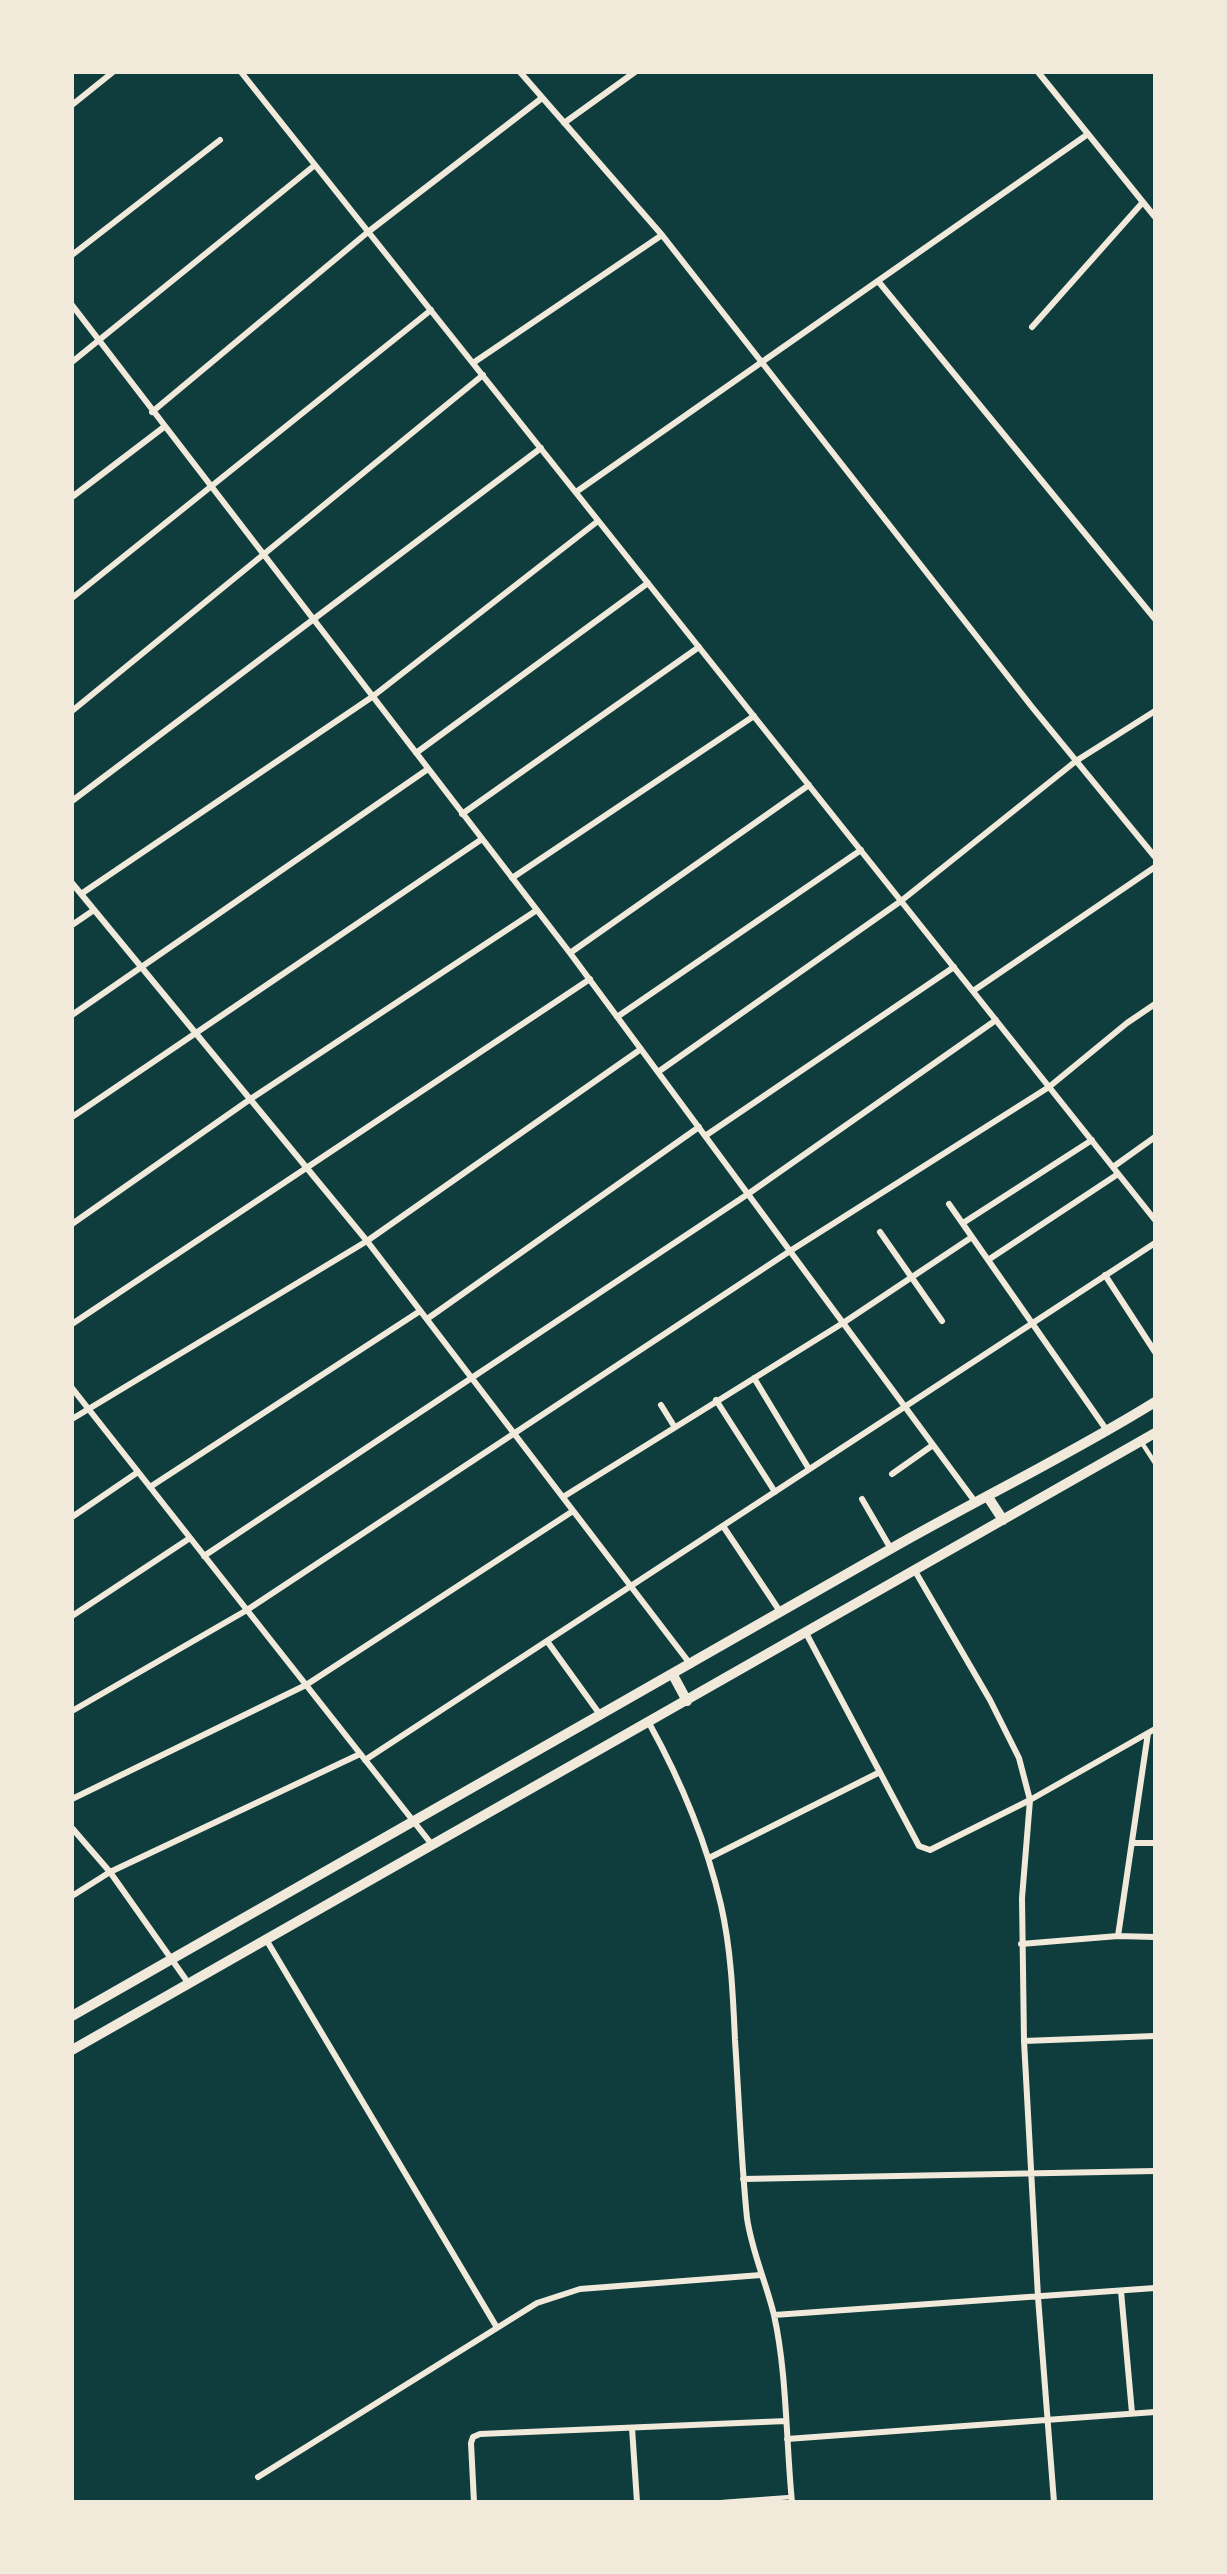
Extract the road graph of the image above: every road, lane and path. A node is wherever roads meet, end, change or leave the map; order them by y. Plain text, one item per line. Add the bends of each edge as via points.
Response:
1 (113, 72) edge
2 (241, 72) edge
3 (520, 72) edge
4 (635, 72) edge
5 (1038, 72) edge
6 (542, 98) junction
7 (72, 105) edge
8 (564, 123) junction
9 (1088, 134) junction
10 (220, 140) dead end
11 (315, 165) junction
12 (1143, 202) junction
13 (1155, 217) edge
14 (368, 232) junction
15 (662, 235) junction
16 (72, 255) edge
17 (878, 281) junction
18 (72, 306) edge
19 (431, 310) junction
20 (1032, 327) dead end
21 (98, 341) junction
22 (72, 362) edge
23 (473, 363) junction
24 (761, 363) junction
25 (483, 375) junction
26 (152, 412) junction
27 (164, 427) junction
28 (541, 448) junction
29 (211, 487) junction
30 (576, 492) junction
31 (72, 497) edge
32 (598, 520) junction
33 (263, 555) junction
34 (648, 583) junction
35 (72, 598) edge
36 (1155, 619) edge
37 (313, 620) junction
38 (699, 647) junction
39 (372, 697) junction
40 (72, 711) edge
41 (1155, 711) edge
42 (754, 716) junction
43 (416, 753) junction
44 (1076, 761) junction
45 (428, 769) junction
46 (809, 785) junction
47 (72, 801) edge
48 (462, 813) junction
49 (482, 840) junction
50 (861, 850) junction
51 (1155, 857) edge
52 (1155, 867) edge
53 (512, 878) junction
54 (72, 883) edge
55 (81, 894) junction
56 (902, 901) junction
57 (94, 910) junction
58 (537, 910) junction
59 (72, 925) edge
60 (570, 953) junction
61 (954, 967) junction
62 (142, 968) junction
63 (590, 980) junction
64 (973, 991) junction
65 (1155, 1004) edge
66 (72, 1015) edge
67 (617, 1017) junction
68 (996, 1020) junction
69 (195, 1034) junction
70 (641, 1049) junction
71 (658, 1072) junction
72 (1049, 1088) junction
73 (249, 1100) junction
74 (72, 1117) edge
75 (699, 1127) junction
76 (705, 1136) junction
77 (1155, 1137) edge
78 (1092, 1140) junction
79 (1113, 1167) junction
80 (307, 1169) junction
81 (1118, 1174) junction
82 (748, 1194) junction
83 (949, 1204) dead end
84 (1155, 1220) edge
85 (963, 1223) junction
86 (72, 1224) edge
87 (880, 1232) dead end
88 (972, 1237) junction
89 (367, 1241) junction
90 (1155, 1243) edge
91 (790, 1251) junction
92 (988, 1260) junction
93 (1105, 1275) junction
94 (910, 1276) junction
95 (420, 1311) junction
96 (427, 1319) junction
97 (942, 1321) dead end
98 (843, 1323) junction
99 (1033, 1323) junction
100 (72, 1324) edge
101 (1155, 1352) edge
102 (472, 1378) junction
103 (754, 1378) junction
104 (72, 1388) edge
105 (716, 1400) junction
106 (1155, 1402) edge
107 (661, 1405) dead end
108 (905, 1406) junction
109 (89, 1409) junction
110 (72, 1419) edge
111 (674, 1426) junction
112 (1108, 1432) junction
113 (1155, 1433) edge
114 (515, 1434) junction
115 (1141, 1441) junction
116 (933, 1445) junction
117 (1155, 1463) edge
118 (809, 1469) junction
119 (138, 1472) junction
120 (892, 1474) dead end
121 (150, 1487) junction
122 (775, 1492) junction
123 (563, 1497) junction
124 (988, 1497) junction
125 (862, 1499) dead end
126 (976, 1503) junction
127 (573, 1511) junction
128 (72, 1517) edge
129 (1003, 1520) junction
130 (723, 1526) junction
131 (190, 1538) junction
132 (891, 1549) junction
133 (204, 1556) junction
134 (915, 1571) junction
135 (631, 1586) junction
136 (247, 1610) junction
137 (781, 1613) junction
138 (72, 1616) edge
139 (806, 1633) junction
140 (547, 1641) junction
141 (691, 1665) junction
142 (673, 1675) junction
143 (306, 1685) junction
144 (687, 1701) junction
145 (72, 1711) edge
146 (601, 1716) junction
147 (649, 1723) junction
148 (1155, 1729) edge
149 (1148, 1733) junction
150 (363, 1757) junction
151 (880, 1772) junction
152 (72, 1799) edge
153 (1030, 1800) junction
154 (415, 1823) junction
155 (72, 1828) edge
156 (1132, 1843) junction
157 (1155, 1843) edge
158 (433, 1846) junction
159 (709, 1858) junction
160 (110, 1872) junction
161 (72, 1896) edge
162 (1118, 1936) junction
163 (1155, 1936) edge
164 (267, 1941) junction
165 (1021, 1944) junction
166 (171, 1960) junction
167 (189, 1985) junction
168 (72, 2016) edge
169 (1155, 2036) edge
170 (1024, 2042) junction
171 (72, 2050) edge
172 (1155, 2171) edge
173 (1030, 2174) junction
174 (743, 2179) junction
175 (761, 2275) junction
176 (1155, 2288) edge
177 (1121, 2291) junction
178 (1038, 2297) junction
179 (774, 2315) junction
180 (496, 2326) junction
181 (1155, 2412) edge
182 (1132, 2414) junction
183 (1048, 2420) junction
184 (786, 2421) junction
185 (632, 2427) junction
186 (787, 2439) junction
187 (258, 2477) dead end
188 (791, 2500) edge
189 (474, 2502) edge
190 (637, 2502) edge
191 (723, 2502) edge
192 (1054, 2502) edge

1 - 7 street
2 - 11 street
3 - 6 street
4 - 8 street
5 - 9 street
6 - 8 street
6 - 14 street
8 - 15 street
9 - 12 street
9 - 17 street
10 - 16 street
11 - 14 street
11 - 21 street
12 - 13 street
12 - 20 street
14 - 19 street
14 - 26 street
15 - 23 street
15 - 24 street
17 - 24 street
17 - 36 street
18 - 21 street
19 - 23 street
19 - 29 street
21 - 22 street
21 - 26 street
23 - 25 street
24 - 30 street
24 - 44 street
25 - 28 street
25 - 33 street
26 - 27 street
27 - 29 street
27 - 31 street
28 - 30 street
28 - 37 street
29 - 33 street
29 - 35 street
30 - 32 street
32 - 34 street
32 - 39 street
33 - 37 street
33 - 40 street
34 - 38 street
34 - 43 street
37 - 39 street
37 - 47 street
38 - 42 street
38 - 48 street
39 - 43 street
39 - 55 street
41 - 44 street
42 - 46 street
42 - 53 street
43 - 45 street
44 - 51 street
44 - 56 street
45 - 48 street
45 - 62 street
46 - 50 street
46 - 60 street
48 - 49 street
49 - 53 street
49 - 69 street
50 - 56 street
50 - 67 street
52 - 64 street
53 - 58 street
54 - 55 street
55 - 57 street
56 - 61 street
56 - 71 street
57 - 59 street
57 - 62 street
58 - 60 street
58 - 73 street
60 - 63 street
61 - 64 street
61 - 76 street
62 - 66 street
62 - 69 street
63 - 67 street
63 - 80 street
64 - 68 street
65 - 72 street
67 - 70 street
68 - 72 street
68 - 82 street
69 - 73 street
69 - 74 street
70 - 71 street
70 - 89 street
71 - 75 street
72 - 78 street
72 - 91 street
73 - 80 street
73 - 86 street
75 - 76 street
75 - 96 street
76 - 82 street
77 - 79 street
78 - 79 street
78 - 85 street
79 - 81 street
80 - 89 street
80 - 100 street
81 - 84 street
81 - 92 street
82 - 91 street
82 - 102 street
83 - 85 street
85 - 88 street
87 - 94 street
88 - 92 street
88 - 94 street
89 - 95 street
89 - 109 street
90 - 93 street
91 - 98 street
91 - 114 street
92 - 99 street
93 - 99 street
93 - 101 street
94 - 97 street
94 - 98 street
95 - 96 street
95 - 121 street
96 - 102 street
98 - 103 street
98 - 108 street
99 - 108 street
99 - 112 street
102 - 114 street
102 - 133 street
103 - 105 street
103 - 118 street
104 - 109 street
105 - 111 street
105 - 122 street
106 - 112 street
107 - 111 street
108 - 116 street
108 - 118 street
109 - 110 street
109 - 119 street
111 - 123 street
112 - 124 street
113 - 115 street
114 - 123 street
114 - 136 street
115 - 117 lane
115 - 129 street
116 - 120 street
116 - 126 street
118 - 122 street
119 - 121 street
119 - 128 street
121 - 131 street
122 - 130 street
123 - 127 street
124 - 126 street
124 - 129 street
125 - 132 street
126 - 132 street
127 - 135 street
127 - 143 street
129 - 134 street
130 - 135 street
130 - 137 street
131 - 133 street
131 - 138 street
132 - 137 street
133 - 136 street
134 - 139 street
134 - 153 street via 990,1700 1019,1758
135 - 140 street
135 - 141 street
136 - 143 street
136 - 145 street
137 - 141 street
139 - 144 street
139 - 151 street
140 - 146 street
140 - 150 street
141 - 142 street
142 - 144 street
142 - 146 street
143 - 150 street
143 - 152 street
144 - 147 street
146 - 154 street
147 - 158 street
147 - 159 street via 681,1784
148 - 149 street
149 - 153 street
149 - 156 street
150 - 154 street
150 - 160 street
151 - 153 street via 923,1850
151 - 159 street
153 - 165 street
154 - 158 street
154 - 166 street
155 - 160 street
156 - 157 street
156 - 162 street
158 - 164 street
159 - 174 street via 729,1955
160 - 161 street
160 - 166 street
162 - 163 street
162 - 165 street
164 - 167 street
164 - 180 street
165 - 170 street
166 - 167 street
166 - 168 street
167 - 171 street
169 - 170 street
170 - 173 street
172 - 173 street
173 - 174 street
173 - 178 street
174 - 175 street via 750,2237
175 - 179 street
175 - 180 street via 580,2289 537,2303
176 - 177 street
177 - 178 street
177 - 182 street
178 - 179 street
178 - 183 street
179 - 184 street
180 - 187 street
181 - 182 street
182 - 183 street
183 - 186 street
183 - 192 street
184 - 185 street
184 - 186 street
185 - 189 street via 473,2437
185 - 190 street
186 - 188 street
188 - 191 lane

